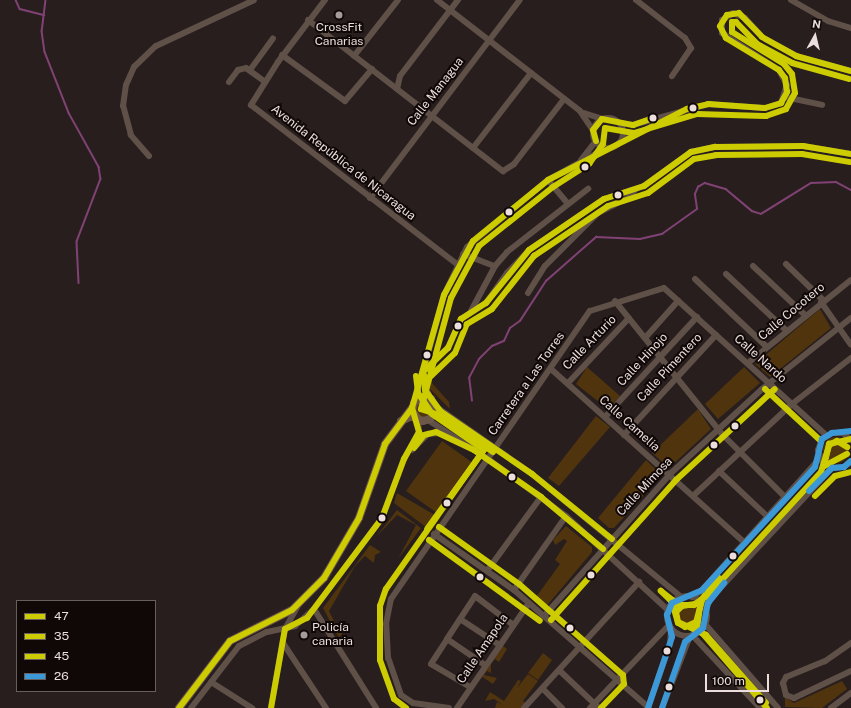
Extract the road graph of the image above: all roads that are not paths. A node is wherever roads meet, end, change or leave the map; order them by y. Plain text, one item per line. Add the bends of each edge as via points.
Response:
1 (254, 0) edge
2 (325, 0) edge
3 (398, 0) edge
4 (437, 0) edge
5 (458, 0) edge
6 (520, 0) edge
7 (636, 0) edge
8 (791, 0) edge
9 (450, 11) junction
10 (308, 20) junction
11 (851, 28) edge
12 (273, 38) dead end
13 (489, 40) junction
14 (282, 55) junction
15 (354, 56) junction
16 (372, 69) junction
17 (250, 70) junction
18 (851, 71) edge
19 (531, 73) junction
20 (672, 76) dead end
21 (264, 81) junction
22 (230, 82) dead end
23 (397, 89) junction
24 (785, 97) junction
25 (564, 99) junction
26 (822, 104) dead end
27 (687, 109) junction
28 (580, 111) junction
29 (431, 115) junction
30 (602, 119) junction
31 (619, 123) junction
32 (593, 130) junction
33 (596, 141) junction
34 (620, 142) junction
35 (473, 148) junction
36 (606, 148) junction
37 (851, 154) edge
38 (149, 156) dead end
39 (578, 164) junction
40 (548, 180) junction
41 (588, 189) dead end
42 (635, 190) junction
43 (370, 198) junction
44 (567, 203) junction
45 (463, 254) junction
46 (786, 264) dead end
47 (458, 265) junction
48 (495, 266) junction
49 (753, 266) dead end
50 (726, 274) dead end
51 (695, 279) dead end
52 (851, 280) edge
53 (528, 293) dead end
54 (678, 300) junction
55 (615, 301) junction
56 (822, 301) junction
57 (471, 311) junction
58 (806, 315) junction
59 (697, 317) junction
60 (629, 318) junction
61 (851, 318) edge
62 (838, 327) junction
63 (787, 331) junction
64 (716, 335) junction
65 (645, 338) junction
66 (851, 344) edge
67 (767, 347) junction
68 (661, 357) junction
69 (851, 358) edge
70 (748, 363) junction
71 (551, 369) junction
72 (424, 370) junction
73 (677, 376) junction
74 (568, 383) junction
75 (770, 383) junction
76 (433, 403) junction
77 (414, 404) junction
78 (792, 404) junction
79 (605, 417) junction
80 (418, 420) junction
81 (428, 420) junction
82 (398, 423) junction
83 (719, 430) junction
84 (851, 430) edge
85 (843, 433) junction
86 (624, 435) junction
87 (826, 435) junction
88 (851, 440) edge
89 (495, 448) junction
90 (474, 450) junction
91 (740, 452) junction
92 (820, 458) junction
93 (488, 459) junction
94 (851, 461) edge
95 (832, 468) junction
96 (720, 471) junction
97 (670, 474) junction
98 (397, 480) junction
99 (694, 495) junction
100 (541, 497) junction
101 (786, 498) junction
102 (566, 516) junction
103 (768, 517) junction
104 (434, 534) junction
105 (612, 539) junction
106 (745, 543) junction
107 (603, 549) junction
108 (487, 571) junction
109 (639, 582) junction
110 (514, 590) junction
111 (681, 597) junction
112 (692, 597) junction
113 (300, 603) junction
114 (529, 603) junction
115 (314, 609) junction
116 (706, 609) junction
117 (668, 610) junction
118 (545, 615) junction
119 (460, 619) junction
120 (512, 624) junction
121 (705, 624) junction
122 (670, 626) junction
123 (285, 629) junction
124 (691, 635) junction
125 (447, 639) junction
126 (283, 643) junction
127 (851, 643) edge
128 (498, 644) junction
129 (582, 648) junction
130 (485, 665) junction
131 (560, 671) junction
132 (851, 671) edge
133 (617, 680) junction
134 (211, 682) junction
135 (470, 687) junction
136 (544, 689) junction
137 (851, 693) edge
138 (594, 703) junction
139 (526, 707) edge
140 (648, 707) edge
141 (179, 708) edge
142 (191, 708) edge
143 (252, 708) edge
144 (271, 708) edge
145 (326, 708) edge
146 (376, 708) edge
147 (449, 708) edge
148 (457, 708) edge
149 (562, 708) edge
150 (590, 708) edge
151 (599, 708) edge
152 (662, 708) edge
153 (760, 708) edge
154 (778, 708) edge
155 (831, 708) edge

1 - 38 street via 156,46 134,67 126,85 123,106 131,135
2 - 10 street
3 - 15 street
4 - 9 street
5 - 9 street
6 - 13 street, Calle Managua
7 - 20 street via 685,38 691,48
8 - 11 street via 828,21
9 - 13 street
9 - 23 street via 400,76
10 - 14 street
10 - 15 street
12 - 17 street
13 - 19 street
13 - 29 street, Calle Managua
14 - 16 street via 345,101
14 - 21 street
15 - 16 street
16 - 23 street
17 - 21 street
17 - 22 street via 238,70
18 - 24 street via 796,56 762,37 739,14 727,15 720,26 722,33 779,70 787,85
19 - 25 street
19 - 35 street
21 - 43 street, Avenida República de Nicaragua via 253,98 252,106
23 - 29 street
24 - 26 street
24 - 27 street via 775,107 708,104
25 - 28 street
25 - 35 street via 514,164 502,170
27 - 31 street via 633,125
27 - 34 street
28 - 30 street
28 - 32 street
29 - 35 street
29 - 43 street, Calle Managua
30 - 31 street
30 - 32 street
31 - 34 street via 623,132
32 - 33 street
33 - 36 street
33 - 39 street
34 - 36 street
36 - 39 street
37 - 42 street via 803,146 708,148 687,154
39 - 40 street
40 - 44 street
40 - 45 street via 473,241
41 - 44 street
42 - 53 street via 628,198 598,213 545,266
42 - 57 street via 604,199 529,250 506,272 486,304
43 - 47 street, Avenida República de Nicaragua
44 - 48 street via 518,241
45 - 47 street
45 - 48 street
46 - 56 street
47 - 72 street via 439,311
48 - 57 street
49 - 58 street
50 - 63 street
51 - 67 street
52 - 56 street, Calle Cocotero
54 - 55 street, Calle Nardo via 664,288
54 - 59 street, Calle Nardo
54 - 65 street
55 - 60 street
55 - 71 street, Carretera a Las Torres via 590,311
56 - 58 street, Calle Cocotero
56 - 62 street
57 - 72 street via 459,322 448,348
58 - 63 street, Calle Cocotero
59 - 64 street, Calle Nardo
59 - 68 street, Calle Hinojo
60 - 65 street
60 - 74 street, Calle Arturio
61 - 62 street, Calle Mimosa
62 - 66 street
62 - 75 street, Calle Mimosa
63 - 67 street, Calle Cocotero
64 - 70 street, Calle Nardo
64 - 73 street, Calle Pimentero
65 - 68 street
67 - 70 street, Calle Cocotero
68 - 73 street
68 - 79 street, Calle Hinojo
69 - 78 street
70 - 75 street, Calle Nardo
71 - 74 street, Calle Camelia
71 - 89 street, Carretera a Las Torres
72 - 76 street via 424,386
72 - 77 street
73 - 83 street
73 - 86 street, Calle Pimentero
74 - 79 street, Calle Camelia
75 - 78 street, Calle Nardo
75 - 83 street, Calle Mimosa
76 - 77 main road via 424,397
76 - 81 main road via 435,413
76 - 89 street
77 - 80 main road
77 - 82 main road
78 - 87 street, Calle Nardo
78 - 91 street
79 - 86 street, Calle Camelia
80 - 81 main road
80 - 82 main road via 407,417
80 - 98 street via 419,432
81 - 90 street
82 - 113 main road via 385,444 352,531 324,578
83 - 91 street
83 - 97 street, Calle Mimosa
84 - 85 street
85 - 87 street
85 - 88 street
86 - 97 street, Calle Camelia
87 - 92 street via 819,444
89 - 93 street, Carretera a Las Torres
89 - 105 street
90 - 93 street
90 - 98 street via 440,433 428,434 412,451
91 - 96 street
91 - 101 street
92 - 95 street
92 - 101 street
93 - 100 street
93 - 104 street, Carretera a Las Torres
94 - 95 street via 844,467
95 - 116 street via 711,598
96 - 99 street
96 - 103 street
97 - 99 street, Calle Camelia
97 - 105 street, Calle Mimosa
98 - 115 street via 382,518
99 - 106 street, Calle Camelia
100 - 102 street
100 - 108 street
101 - 103 street
102 - 107 street
102 - 110 street
103 - 106 street
104 - 108 street
104 - 147 street, Carretera a Las Torres via 393,594 388,609 388,658 405,700
105 - 107 street, Calle Mimosa
105 - 111 street
106 - 112 street
107 - 109 street
107 - 118 street, Calle Mimosa
108 - 110 street
109 - 117 street
109 - 129 street
110 - 114 street
111 - 112 street
111 - 117 street
112 - 116 street
113 - 123 street
113 - 141 main road via 288,613 255,626 230,641
114 - 118 street
114 - 120 street, Calle Amapola
115 - 123 street via 295,626
115 - 146 street
116 - 121 street
117 - 122 street
118 - 129 street
119 - 120 street via 475,596
119 - 125 street
119 - 128 street
120 - 128 street, Calle Amapola
121 - 124 street
121 - 154 street
122 - 124 street via 679,634
122 - 133 street
122 - 140 street via 672,637
123 - 126 street
123 - 134 street via 268,632 239,646
124 - 152 street
124 - 153 street
125 - 130 street
125 - 135 street via 431,664
126 - 144 street
126 - 145 street
127 - 132 street via 825,661 786,677 783,683 786,695 794,698
128 - 130 street, Calle Amapola
129 - 131 street
129 - 133 street
130 - 135 street, Calle Amapola
131 - 136 street
131 - 138 street
133 - 138 street
133 - 140 street
134 - 142 street
134 - 143 street
135 - 148 street, Calle Amapola
136 - 139 street
136 - 149 street
137 - 155 street
138 - 150 street
138 - 151 street

